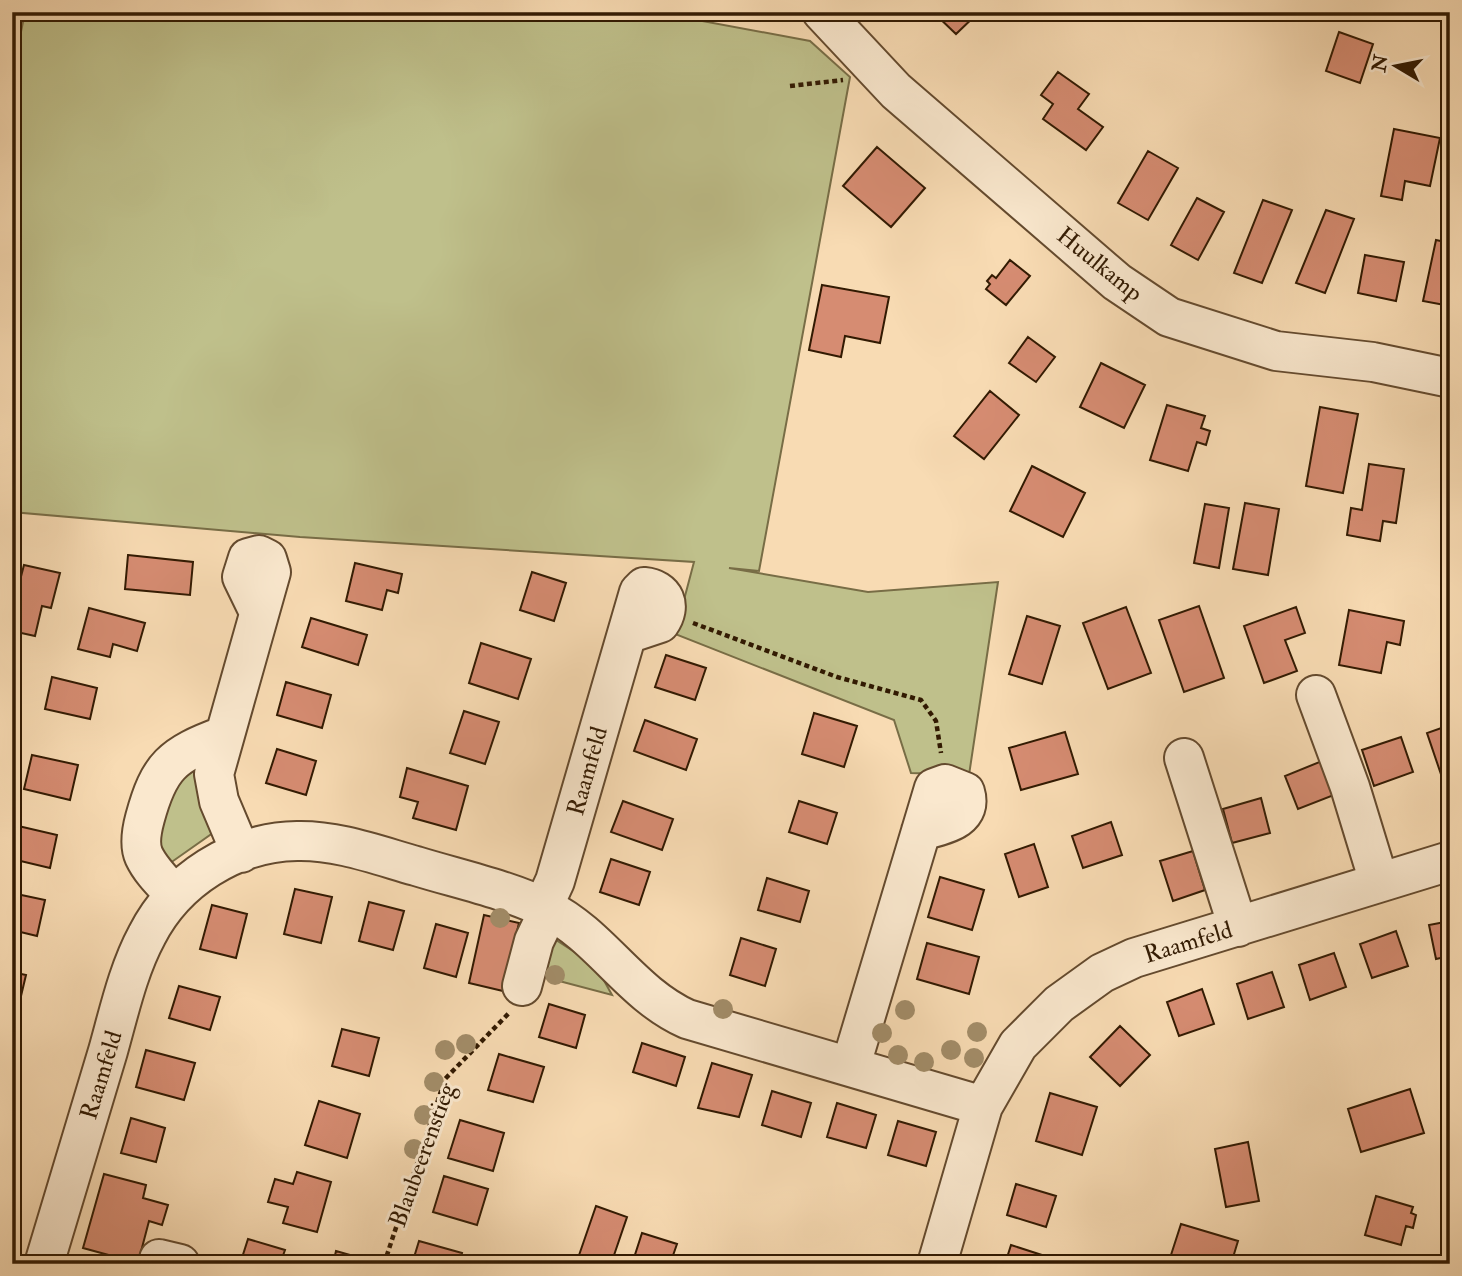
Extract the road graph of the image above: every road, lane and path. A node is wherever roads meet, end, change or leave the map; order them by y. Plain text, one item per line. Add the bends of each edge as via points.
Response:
1 (822, 12) edge
2 (842, 81) dead end
3 (790, 86) dead end
4 (1450, 378) edge
5 (259, 612) dead end
6 (664, 617) joint
7 (1316, 695) dead end
8 (223, 736) junction
9 (1184, 758) dead end
10 (934, 788) joint
11 (241, 853) junction
12 (1450, 862) edge
13 (1379, 882) junction
14 (175, 895) junction
15 (546, 909) junction
16 (1238, 927) junction
17 (522, 986) joint
18 (851, 1065) junction
19 (983, 1106) junction
20 (44, 1264) edge
21 (158, 1264) edge
22 (180, 1264) edge
23 (384, 1264) edge
24 (937, 1264) edge

1 - 4 street, Huulkamp via 896,91 1116,282 1169,317 1276,351 1373,362
2 - 3 path
5 - 8 street
6 - 10 path via 705,626 870,688 921,700 936,721 940,739
6 - 15 street, Raamfeld via 663,596 644,587
7 - 13 street
8 - 11 street via 214,785
8 - 14 street via 179,757 155,783 142,849
9 - 16 street
10 - 18 street
11 - 14 street, Raamfeld via 213,865
11 - 15 street, Raamfeld via 296,841 331,843
12 - 13 street, Raamfeld
13 - 16 street, Raamfeld
14 - 20 street, Raamfeld via 145,938 131,974
15 - 17 street
15 - 18 street, Raamfeld via 580,931 667,1010
16 - 19 street, Raamfeld via 1134,958 1076,990 1018,1045
17 - 23 path, Blaubeerenstieg via 519,1003 445,1079
18 - 19 street, Raamfeld
19 - 24 street, Raamfeld
21 - 22 street via 159,1259

